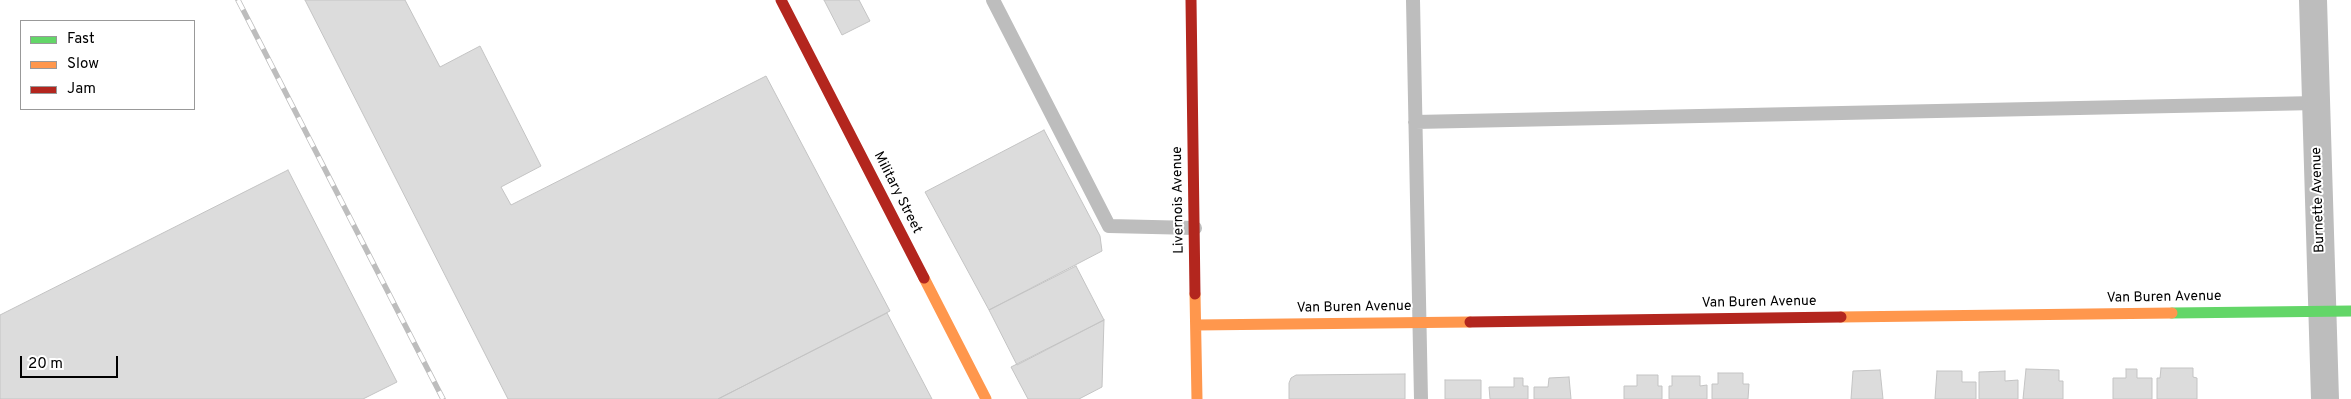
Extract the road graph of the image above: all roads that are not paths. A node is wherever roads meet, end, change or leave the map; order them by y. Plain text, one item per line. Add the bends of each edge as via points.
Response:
1 (781, 0) edge
2 (993, 0) edge
3 (1191, 0) edge
4 (1413, 0) edge
5 (2313, 0) edge
6 (2316, 103) junction
7 (1416, 122) junction
8 (1195, 228) junction
9 (2322, 311) junction
10 (2351, 311) edge
11 (1419, 322) junction
12 (1196, 326) junction
13 (986, 399) edge
14 (1197, 399) edge
15 (1421, 399) edge
16 (2325, 399) edge

1 - 13 street, Military Street
2 - 8 lane via 1109,226
3 - 8 street, Livernois Avenue
4 - 7 lane
5 - 6 street, Burnette Avenue
6 - 7 lane
6 - 9 street, Burnette Avenue
7 - 11 lane
8 - 12 street, Livernois Avenue
9 - 10 street, Van Buren Avenue
9 - 11 street, Van Buren Avenue
9 - 16 street, Burnette Avenue
11 - 12 street, Van Buren Avenue
11 - 15 lane
12 - 14 street, Livernois Avenue

